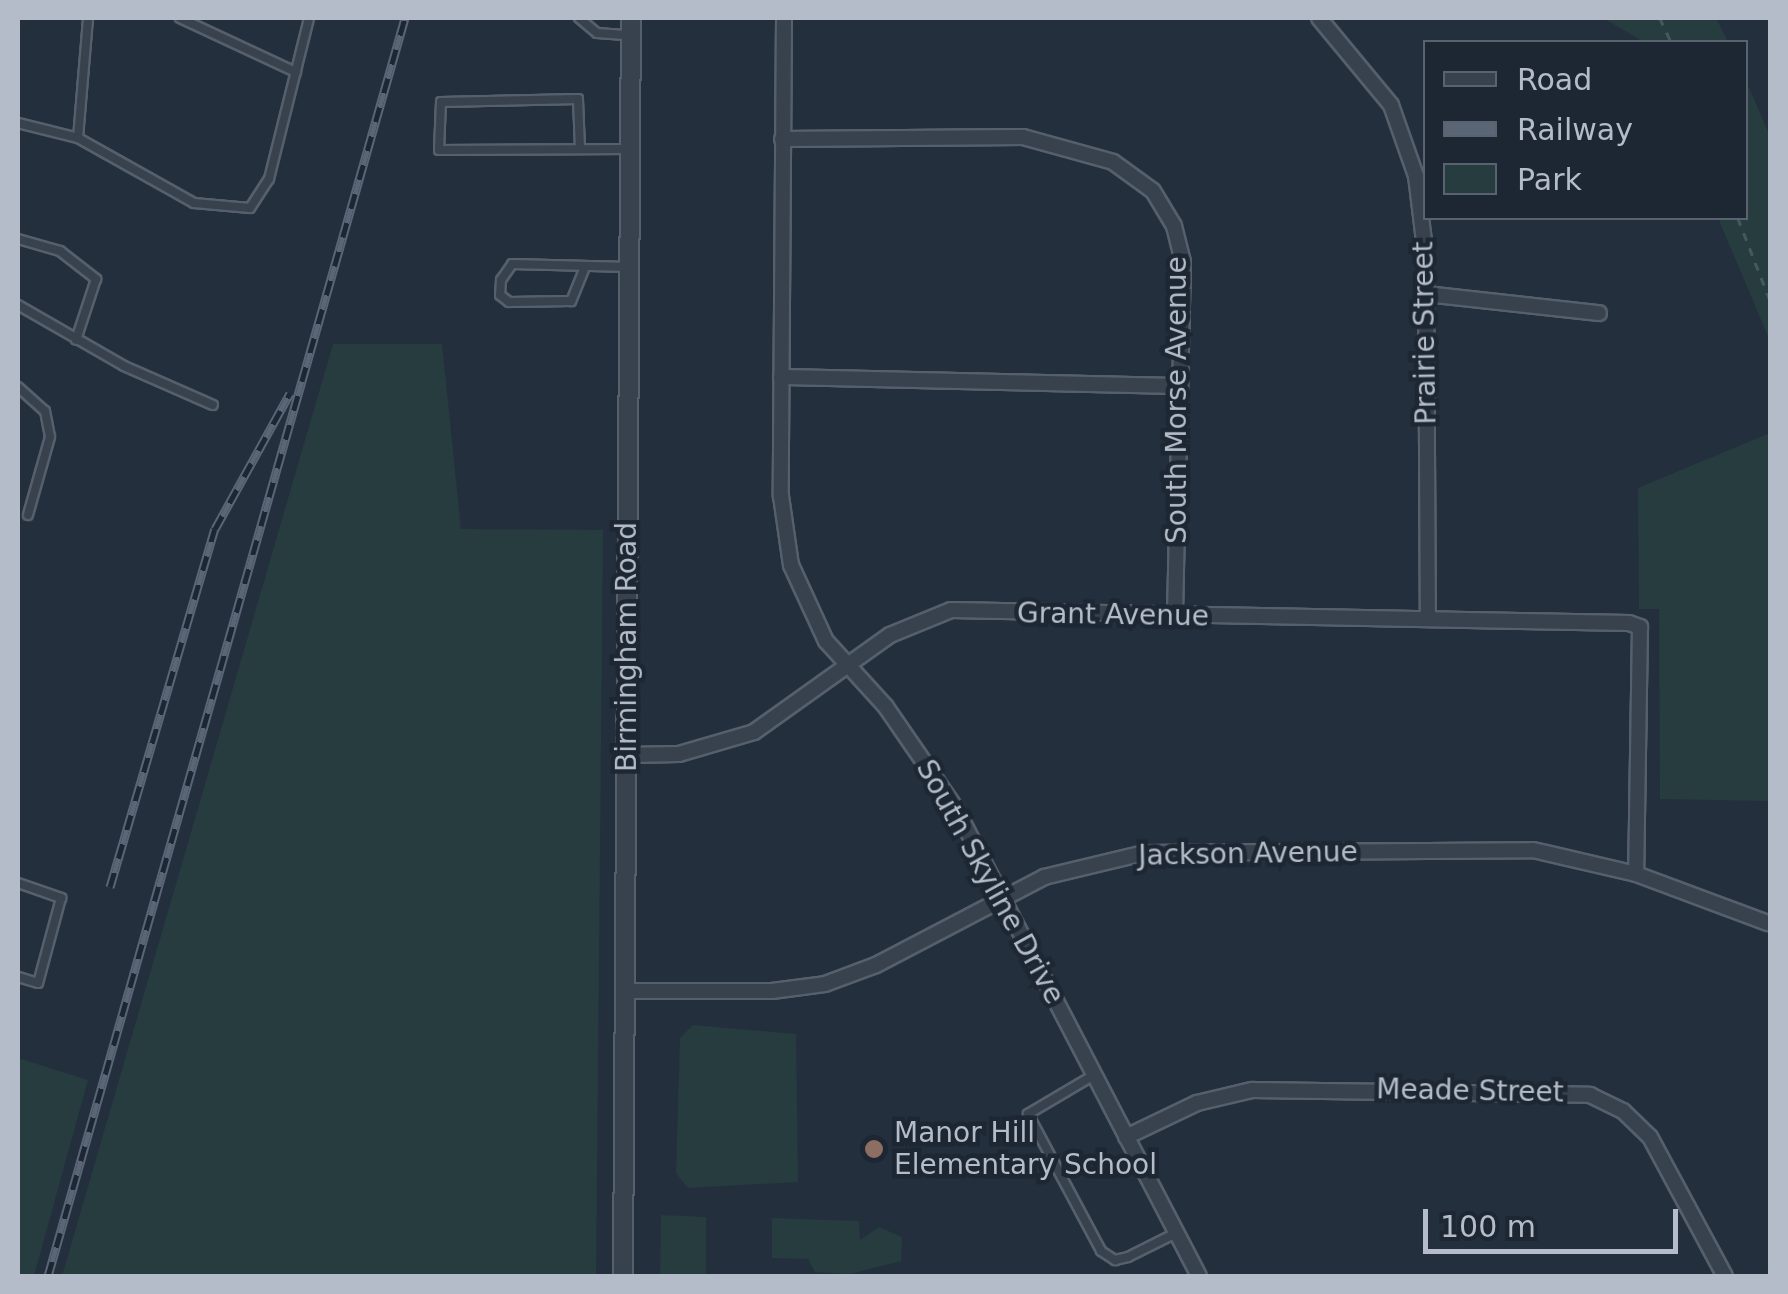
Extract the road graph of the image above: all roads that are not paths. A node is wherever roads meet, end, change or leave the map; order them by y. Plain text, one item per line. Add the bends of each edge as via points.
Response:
1 (88, 18) edge
2 (180, 18) edge
3 (310, 18) edge
4 (579, 18) edge
5 (784, 18) edge
6 (1319, 18) edge
7 (630, 26) edge
8 (296, 72) junction
9 (18, 123) edge
10 (78, 138) junction
11 (782, 138) junction
12 (580, 149) junction
13 (630, 149) junction
14 (18, 239) edge
15 (585, 267) junction
16 (629, 267) junction
17 (1426, 294) junction
18 (18, 305) edge
19 (1599, 313) dead end
20 (76, 340) junction
21 (781, 377) junction
22 (1180, 386) junction
23 (18, 388) edge
24 (213, 405) dead end
25 (28, 514) dead end
26 (1175, 616) junction
27 (1428, 620) junction
28 (849, 666) junction
29 (626, 754) junction
30 (1636, 874) junction
31 (18, 884) edge
32 (1002, 899) junction
33 (1768, 923) edge
34 (18, 976) edge
35 (624, 991) junction
36 (1094, 1076) junction
37 (1126, 1137) junction
38 (1176, 1234) junction
39 (622, 1276) edge
40 (1199, 1276) edge
41 (1726, 1276) edge

1 - 10 lane
2 - 8 lane
3 - 8 lane
4 - 7 lane via 597,33
5 - 11 street, South Skyline Drive
6 - 17 street, Prairie Street via 1391,105 1404,135 1420,196
7 - 13 street, Birmingham Road
8 - 10 lane via 269,179 250,208 194,204
9 - 10 lane
11 - 21 street, South Skyline Drive
11 - 22 street, South Morse Avenue via 1023,138 1112,162 1153,191 1174,226 1182,262
12 - 12 lane via 439,150 442,102 578,99
12 - 13 lane
13 - 16 street, Birmingham Road
14 - 20 lane via 60,251 96,279
15 - 15 lane via 512,264 500,294 509,302 571,301
15 - 16 lane
16 - 29 street, Birmingham Road
17 - 19 street
17 - 27 street, Prairie Street
18 - 20 lane
20 - 24 lane
21 - 22 street
21 - 28 street, South Skyline Drive via 780,496 791,565 812,617
22 - 26 street, South Morse Avenue
23 - 25 lane via 45,412 50,437
26 - 27 street, Grant Avenue
26 - 28 street, Grant Avenue via 951,610 909,624
27 - 30 street, Grant Avenue via 1640,627
28 - 29 street, Grant Avenue via 781,718 730,742 678,754
28 - 32 street, South Skyline Drive via 923,756
29 - 35 street, Birmingham Road
30 - 32 street, Jackson Avenue via 1493,847 1144,853 1078,865
30 - 33 street, Jackson Avenue
31 - 34 lane via 61,898 38,983
32 - 35 street, Jackson Avenue via 876,966 825,984 772,991
32 - 36 street, South Skyline Drive
35 - 39 street, Birmingham Road
36 - 37 street, South Skyline Drive
36 - 38 lane via 1028,1114 1100,1251 1114,1260 1128,1257
37 - 38 street, South Skyline Drive
37 - 41 street, Meade Street via 1198,1103 1252,1090 1590,1095 1623,1111 1650,1136
38 - 40 street, South Skyline Drive

